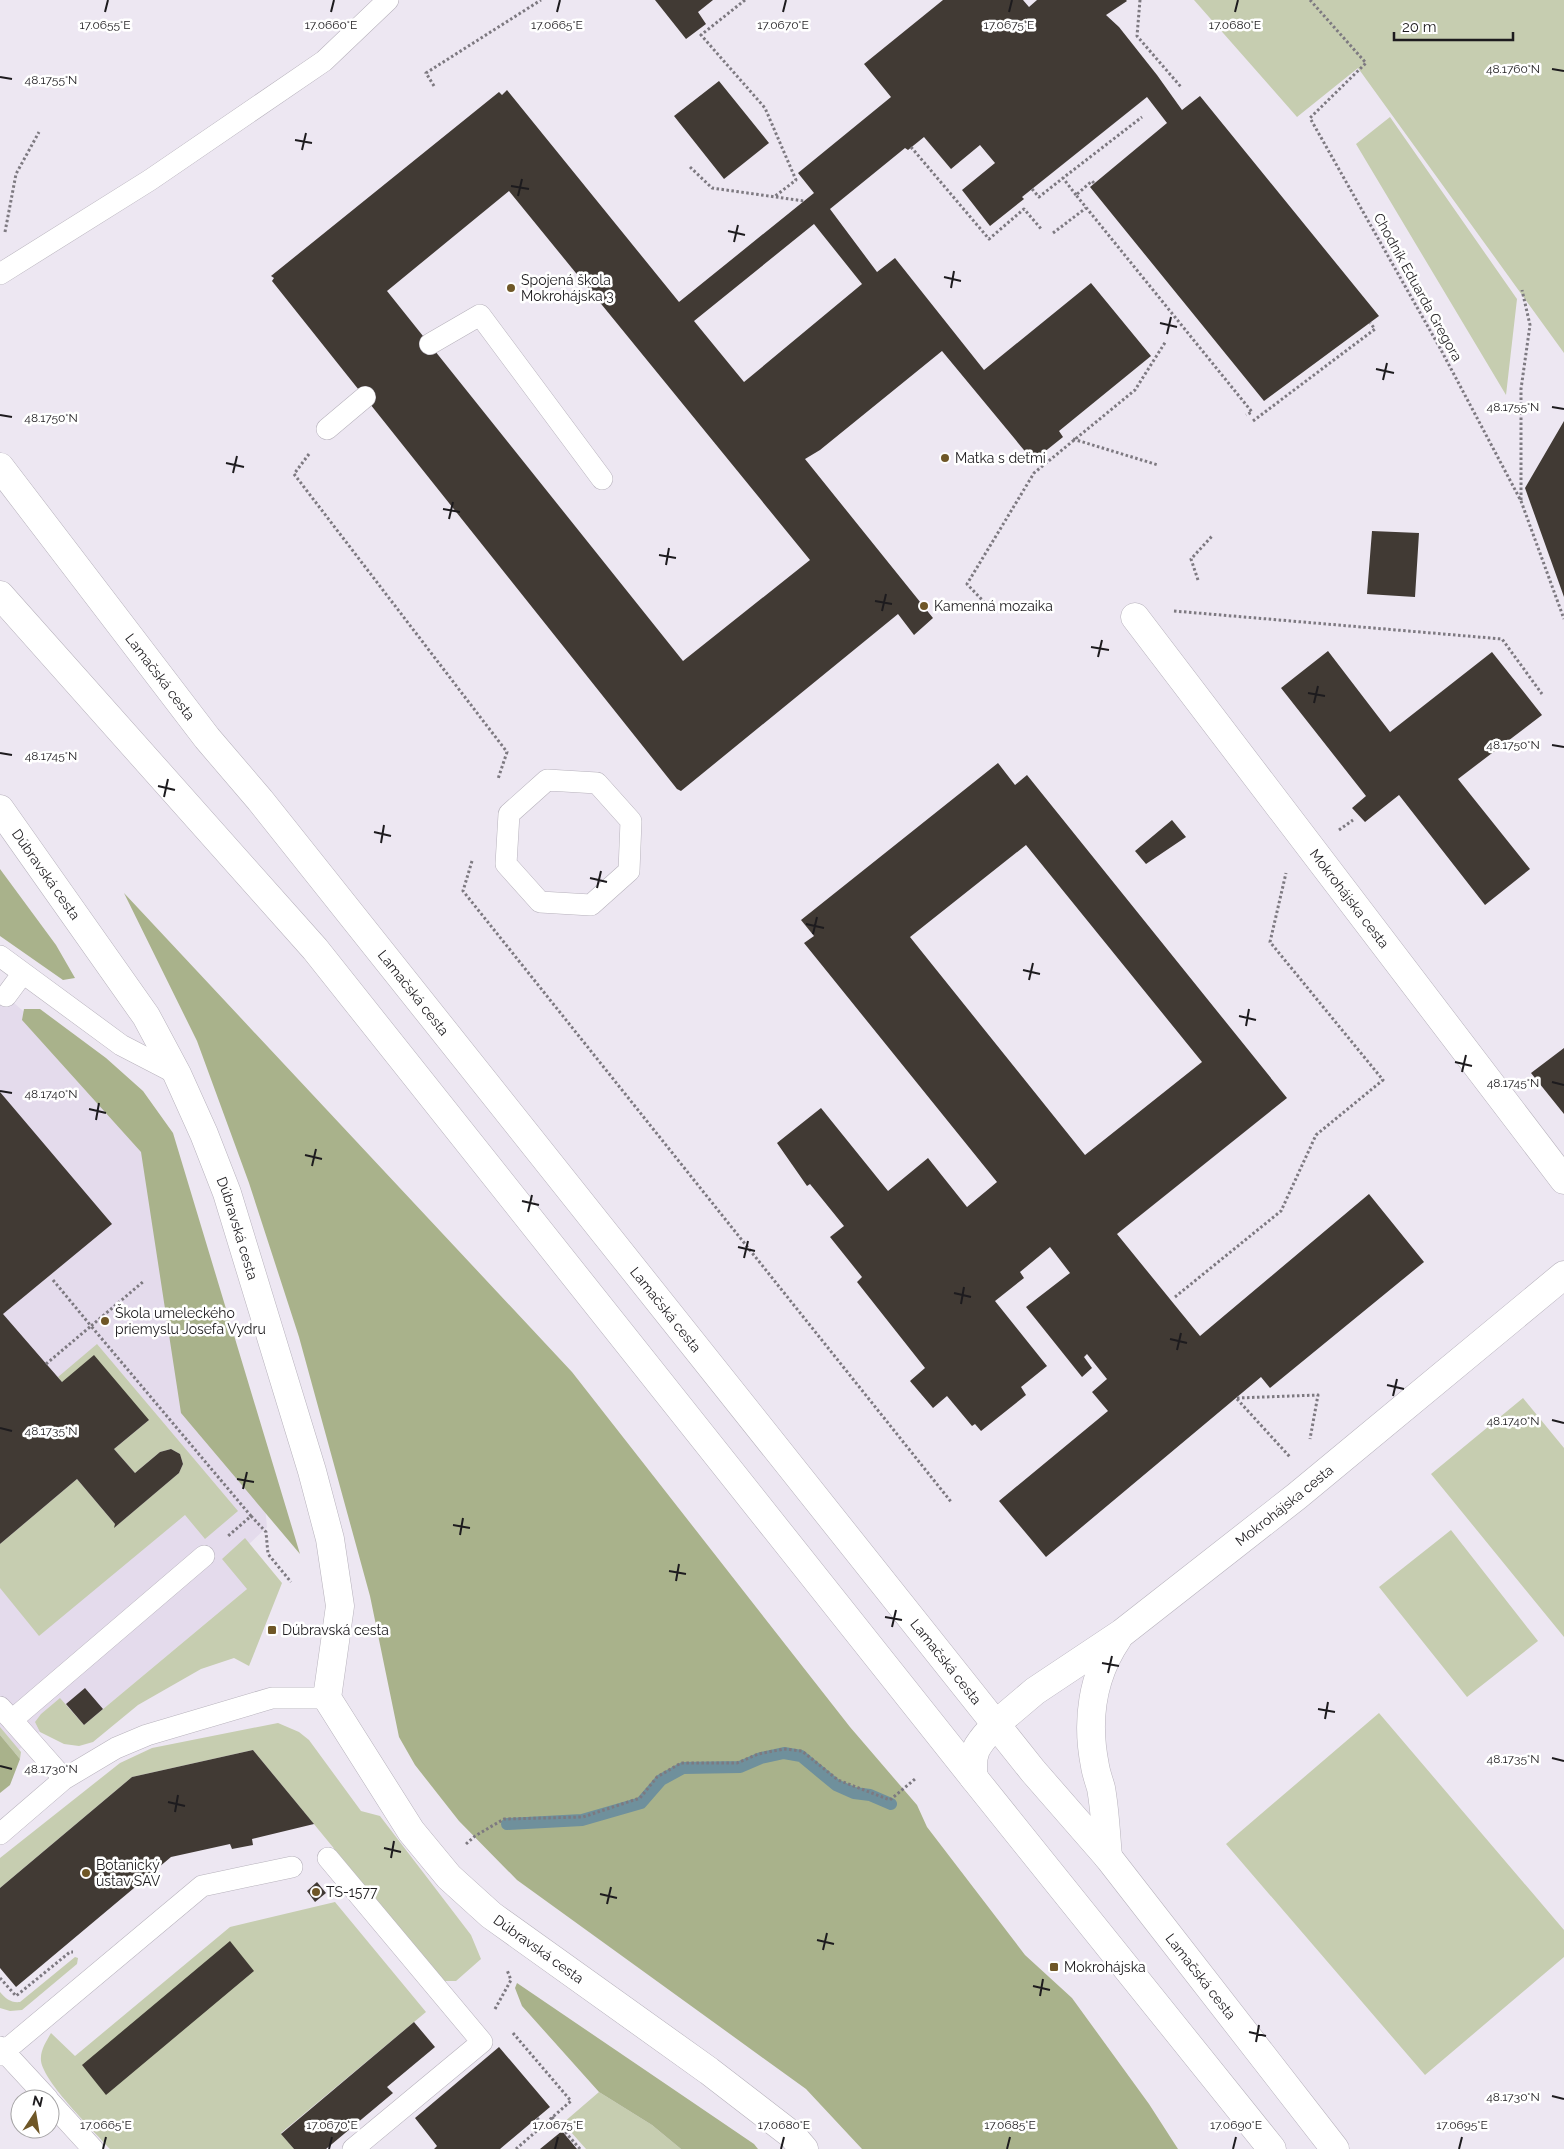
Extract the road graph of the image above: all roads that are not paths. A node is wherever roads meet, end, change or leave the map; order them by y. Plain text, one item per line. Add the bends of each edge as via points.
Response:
1 (388, 0) edge
2 (0, 274) edge
3 (430, 344) dead end
4 (365, 397) dead end
5 (327, 429) road end
6 (0, 467) edge
7 (602, 478) dead end
8 (0, 595) edge
9 (1135, 617) dead end
10 (547, 780) joint
11 (0, 809) edge
12 (0, 956) edge
13 (23, 973) junction
14 (6, 996) dead end
15 (177, 1074) junction
16 (1564, 1180) edge
17 (1564, 1275) edge
18 (204, 1556) road end
19 (1122, 1633) junction
20 (327, 1698) junction
21 (6, 1714) edge
22 (996, 1724) junction
23 (974, 1778) junction
24 (64, 1779) junction
25 (0, 1834) edge
26 (1108, 1857) junction
27 (328, 1858) dead end
28 (292, 1867) dead end
29 (1, 2050) edge
30 (38, 2089) edge
31 (60, 2112) edge
32 (93, 2149) edge
33 (353, 2149) edge
34 (804, 2149) edge
35 (1272, 2149) edge
36 (1335, 2149) edge

1 - 2 lane via 324,61 150,180
3 - 7 lane via 480,315
4 - 5 lane
6 - 22 main road, Lamačská cesta via 207,738 260,800
8 - 23 main road via 315,949
9 - 16 main road, Mokrohájska cesta
10 - 10 lane via 509,814 506,864 540,902 591,905 629,871 631,821 597,783
11 - 15 main road, Dúbravská cesta via 146,1016
12 - 13 lane
13 - 14 lane
13 - 15 lane via 121,1045
15 - 20 main road, Dúbravská cesta via 227,1194 330,1539 340,1606
17 - 19 main road, Mokrohájska cesta via 1297,1496
18 - 21 lane
19 - 22 main road, Mokrohájska cesta via 1035,1691
19 - 26 main road via 1100,1671 1091,1714 1092,1751 1101,1788
20 - 24 lane via 272,1698 147,1735 116,1748
20 - 34 main road, Dúbravská cesta via 411,1831 449,1877 491,1915 709,2070 792,2135
21 - 24 lane
22 - 23 main road, Mokrohájska cesta via 973,1756
22 - 26 main road, Lamačská cesta
23 - 35 main road
24 - 25 lane
26 - 36 main road, Lamačská cesta
27 - 33 lane via 482,2042
28 - 29 lane via 202,1886
29 - 30 lane
31 - 32 lane

